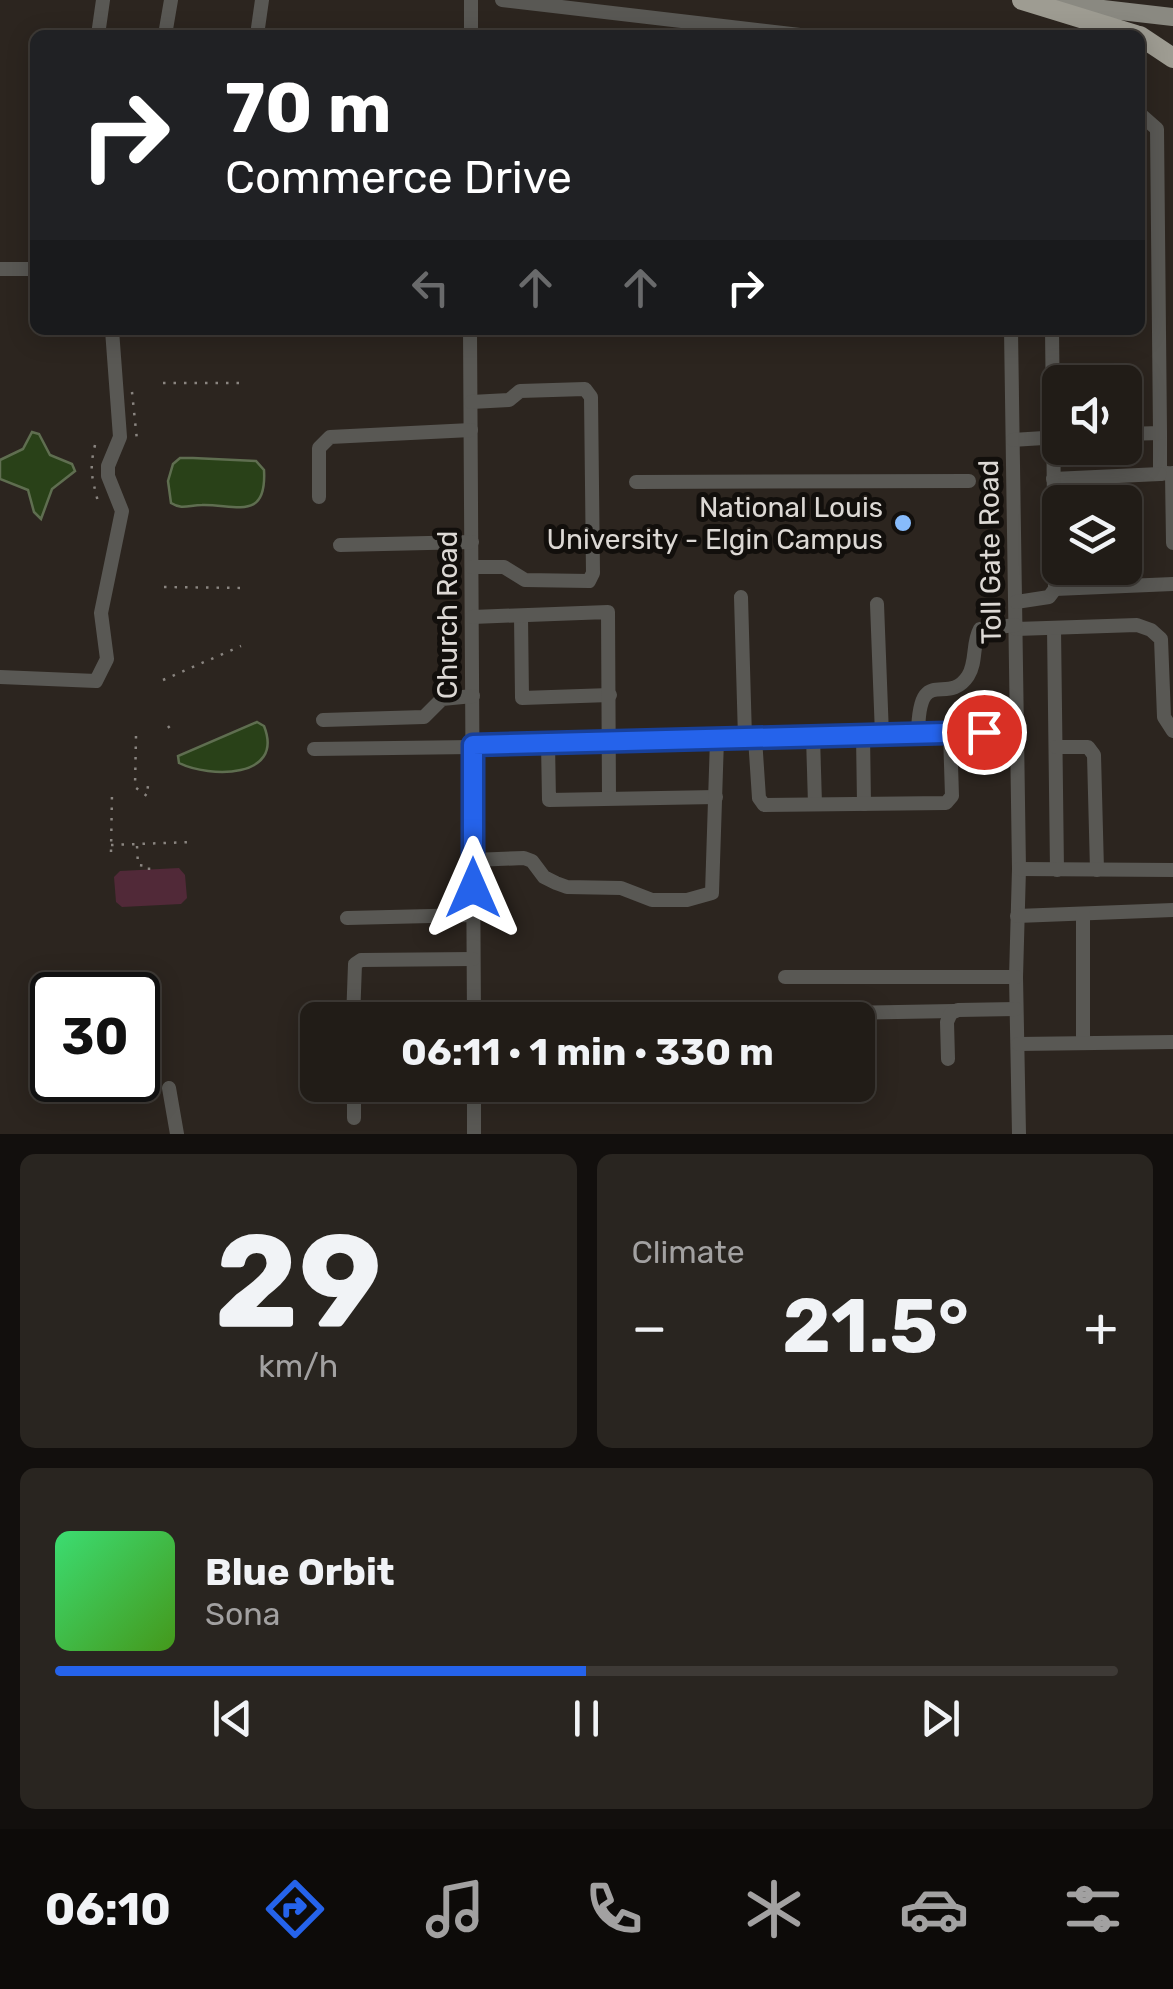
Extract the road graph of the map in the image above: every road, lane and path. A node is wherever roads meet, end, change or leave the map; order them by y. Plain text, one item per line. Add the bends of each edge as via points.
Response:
1 (103, 0) edge
2 (171, 0) edge
3 (262, 0) edge
4 (471, 0) edge
5 (502, 0) edge
6 (1022, 0) edge
7 (1031, 0) edge
8 (1173, 17) edge
9 (99, 30) edge
10 (166, 30) edge
11 (258, 30) edge
12 (470, 30) edge
13 (757, 30) edge
14 (1119, 30) edge
15 (1145, 40) edge
16 (1173, 58) edge
17 (1145, 119) edge
18 (0, 269) edge
19 (30, 269) edge
20 (1166, 269) edge
21 (112, 335) edge
22 (470, 335) edge
23 (1012, 335) edge
24 (1052, 335) edge
25 (1053, 365) edge
26 (163, 382) dead end
27 (246, 384) dead end
28 (132, 392) dead end
29 (471, 402) junction
30 (471, 430) junction
31 (1160, 433) junction
32 (1142, 434) edge
33 (1042, 438) edge
34 (136, 440) dead end
35 (1013, 440) junction
36 (95, 444) dead end
37 (1055, 465) edge
38 (1168, 473) edge
39 (1054, 479) junction
40 (636, 482) dead end
41 (969, 482) dead end
42 (319, 497) dead end
43 (98, 502) dead end
44 (472, 542) junction
45 (1173, 543) edge
46 (340, 545) dead end
47 (472, 567) junction
48 (1173, 584) edge
49 (164, 587) dead end
50 (248, 588) dead end
51 (1055, 589) junction
52 (741, 598) dead end
53 (1016, 602) junction
54 (877, 604) dead end
55 (521, 616) junction
56 (472, 617) junction
57 (1016, 627) junction
58 (1054, 628) junction
59 (241, 646) dead end
60 (0, 677) edge
61 (164, 680) dead end
62 (610, 695) junction
63 (472, 696) junction
64 (323, 720) dead end
65 (171, 725) dead end
66 (1173, 730) edge
67 (1018, 731) junction
68 (174, 733) dead end
69 (950, 733) junction
70 (918, 734) junction
71 (863, 735) junction
72 (882, 735) junction
73 (136, 736) dead end
74 (814, 736) junction
75 (750, 738) junction
76 (717, 739) junction
77 (610, 742) junction
78 (548, 744) junction
79 (473, 746) junction
80 (1056, 747) junction
81 (314, 749) dead end
82 (148, 784) dead end
83 (112, 793) dead end
84 (716, 797) junction
85 (608, 798) junction
86 (815, 804) junction
87 (864, 804) junction
88 (193, 842) dead end
89 (137, 844) junction
90 (111, 845) junction
91 (111, 852) dead end
92 (473, 860) junction
93 (149, 870) dead end
94 (1019, 870) junction
95 (1057, 870) junction
96 (1097, 870) junction
97 (1173, 870) edge
98 (1173, 910) edge
99 (1083, 914) junction
100 (473, 915) junction
101 (1017, 916) junction
102 (347, 918) dead end
103 (474, 959) junction
104 (785, 977) dead end
105 (1016, 977) junction
106 (354, 1002) edge
107 (474, 1002) edge
108 (1016, 1009) junction
109 (954, 1011) junction
110 (875, 1012) edge
111 (1173, 1042) edge
112 (1082, 1043) junction
113 (1018, 1044) junction
114 (948, 1059) dead end
115 (169, 1088) dead end
116 (354, 1102) edge
117 (474, 1102) edge
118 (354, 1118) dead end
119 (177, 1134) edge
120 (474, 1134) edge
121 (1019, 1134) edge

1 - 9 street
2 - 10 street
3 - 11 street
4 - 12 street
5 - 13 street
6 - 14 highway
7 - 8 main road
15 - 16 highway
17 - 20 street via 1157,130
18 - 19 street
20 - 31 street
21 - 60 street via 120,437 108,476 122,511 102,613 107,659 96,681
22 - 29 street, Church Road
23 - 35 street, Toll Gate Road
24 - 25 street
26 - 27 path
28 - 34 path
29 - 30 street, Church Road
29 - 47 street via 585,389 594,573 589,581 525,580 504,567
30 - 42 street via 330,437 319,448
30 - 44 street, Church Road
31 - 32 street
31 - 38 street
33 - 35 street
35 - 53 street, Toll Gate Road
36 - 43 path via 90,481
37 - 39 street
38 - 39 street
38 - 45 street
39 - 51 street
40 - 41 street
44 - 46 street
44 - 47 street, Church Road
47 - 56 street, Church Road
48 - 51 street
49 - 50 path
51 - 53 street via 1049,597
52 - 75 street
53 - 57 street, Toll Gate Road
54 - 72 street
55 - 56 street
55 - 62 street via 522,698
55 - 62 street via 608,612
56 - 63 street, Church Road
57 - 58 street
57 - 67 street, Toll Gate Road
57 - 70 street via 976,634 966,678 922,696
58 - 66 street via 1151,630 1160,639 1164,717
58 - 80 street
59 - 61 path
62 - 77 street
63 - 64 street via 442,699 424,717
63 - 79 street, Church Road
65 - 68 path
67 - 69 street
67 - 94 street, Toll Gate Road
69 - 70 street
69 - 87 street via 952,796 946,803
70 - 72 street
71 - 72 street
71 - 74 street
71 - 87 street
73 - 82 path via 134,787 147,796
74 - 75 street
74 - 86 street
75 - 76 street
75 - 86 street via 764,804
76 - 77 street
76 - 84 street
77 - 78 street
77 - 85 street
78 - 79 street
78 - 85 street via 550,800
79 - 81 street
79 - 92 street, Church Road
80 - 95 street
80 - 96 street via 1088,747 1094,755
83 - 90 path
84 - 85 street
84 - 92 street via 714,888 706,896 652,900 621,888 567,887 524,858
86 - 87 street
88 - 89 path
89 - 90 path
89 - 93 path via 138,865
90 - 91 path
92 - 100 street, Church Road
94 - 95 street
94 - 101 street, Toll Gate Road
95 - 96 street
96 - 97 street
98 - 99 street
99 - 101 street
99 - 112 street
100 - 102 street
100 - 103 street, Church Road
101 - 105 street, Toll Gate Road
103 - 106 street via 361,960 353,972
103 - 107 street, Church Road
104 - 105 street
105 - 108 street, Toll Gate Road
108 - 109 street
108 - 113 street, Toll Gate Road
109 - 110 street
109 - 114 street
111 - 112 street
112 - 113 street
113 - 121 street, Toll Gate Road
115 - 119 street
116 - 118 street
117 - 120 street

